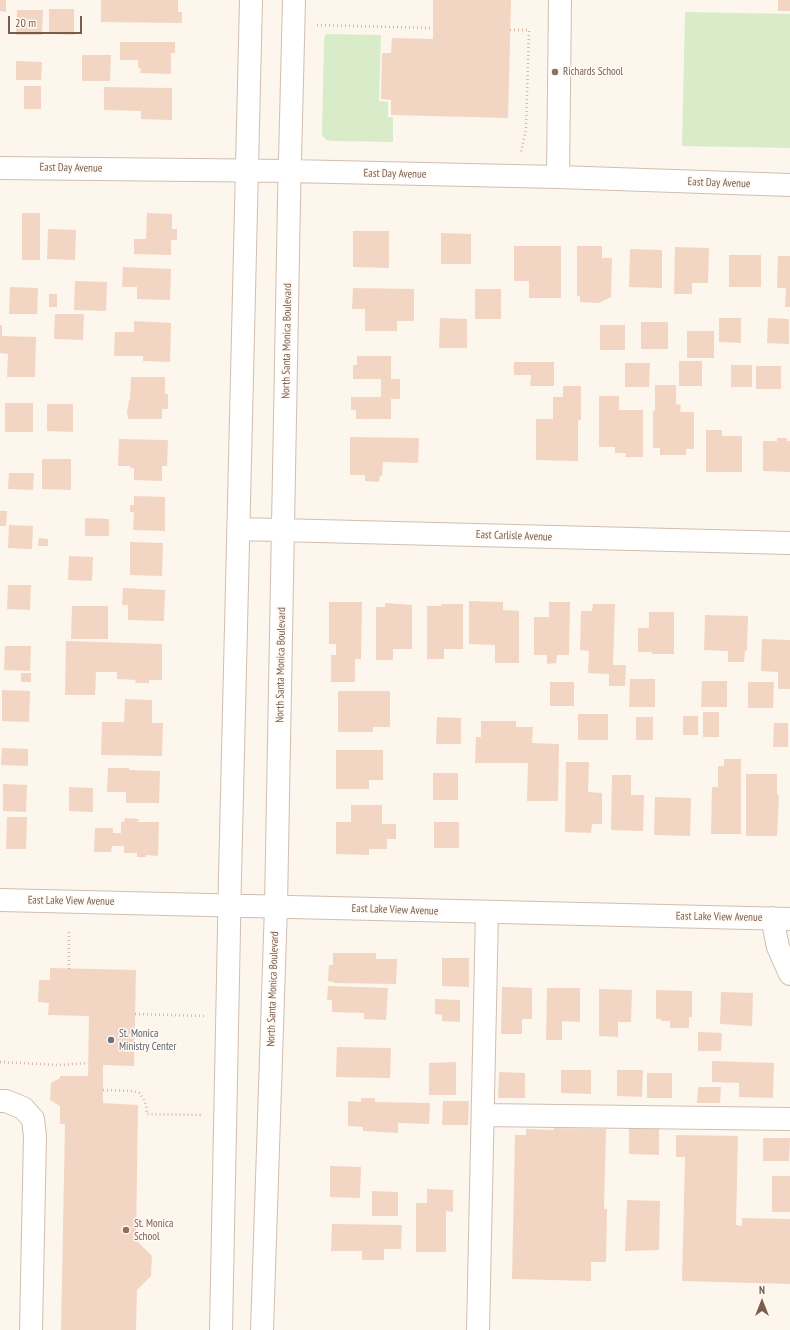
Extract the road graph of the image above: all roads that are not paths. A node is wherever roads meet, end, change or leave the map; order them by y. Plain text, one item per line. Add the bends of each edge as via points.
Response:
1 (251, 0) edge
2 (294, 0) edge
3 (560, 0) edge
4 (0, 168) edge
5 (248, 171) junction
6 (290, 171) junction
7 (558, 177) junction
8 (790, 185) edge
9 (239, 529) junction
10 (284, 529) junction
11 (790, 543) edge
12 (0, 900) edge
13 (229, 904) junction
14 (276, 906) junction
15 (487, 912) junction
16 (781, 918) edge
17 (790, 974) edge
18 (0, 1101) edge
19 (483, 1114) junction
20 (790, 1119) edge
21 (31, 1330) edge
22 (221, 1330) edge
23 (262, 1330) edge
24 (478, 1330) edge

1 - 5 street
2 - 6 street, North Santa Monica Boulevard
3 - 7 street
4 - 5 street, East Day Avenue
5 - 6 street, East Day Avenue
5 - 9 street
6 - 7 street, East Day Avenue
6 - 10 street, North Santa Monica Boulevard
7 - 8 street, East Day Avenue
9 - 10 street, East Carlisle Avenue
9 - 13 street
10 - 11 street, East Carlisle Avenue
10 - 14 street, North Santa Monica Boulevard
12 - 13 street, East Lake View Avenue
13 - 14 street, East Lake View Avenue
13 - 22 street
14 - 15 street, East Lake View Avenue
14 - 23 street, North Santa Monica Boulevard
15 - 16 street, East Lake View Avenue
15 - 19 street
16 - 17 street via 778,947
18 - 21 street via 23,1108 33,1120 35,1136
19 - 20 street
19 - 24 street

